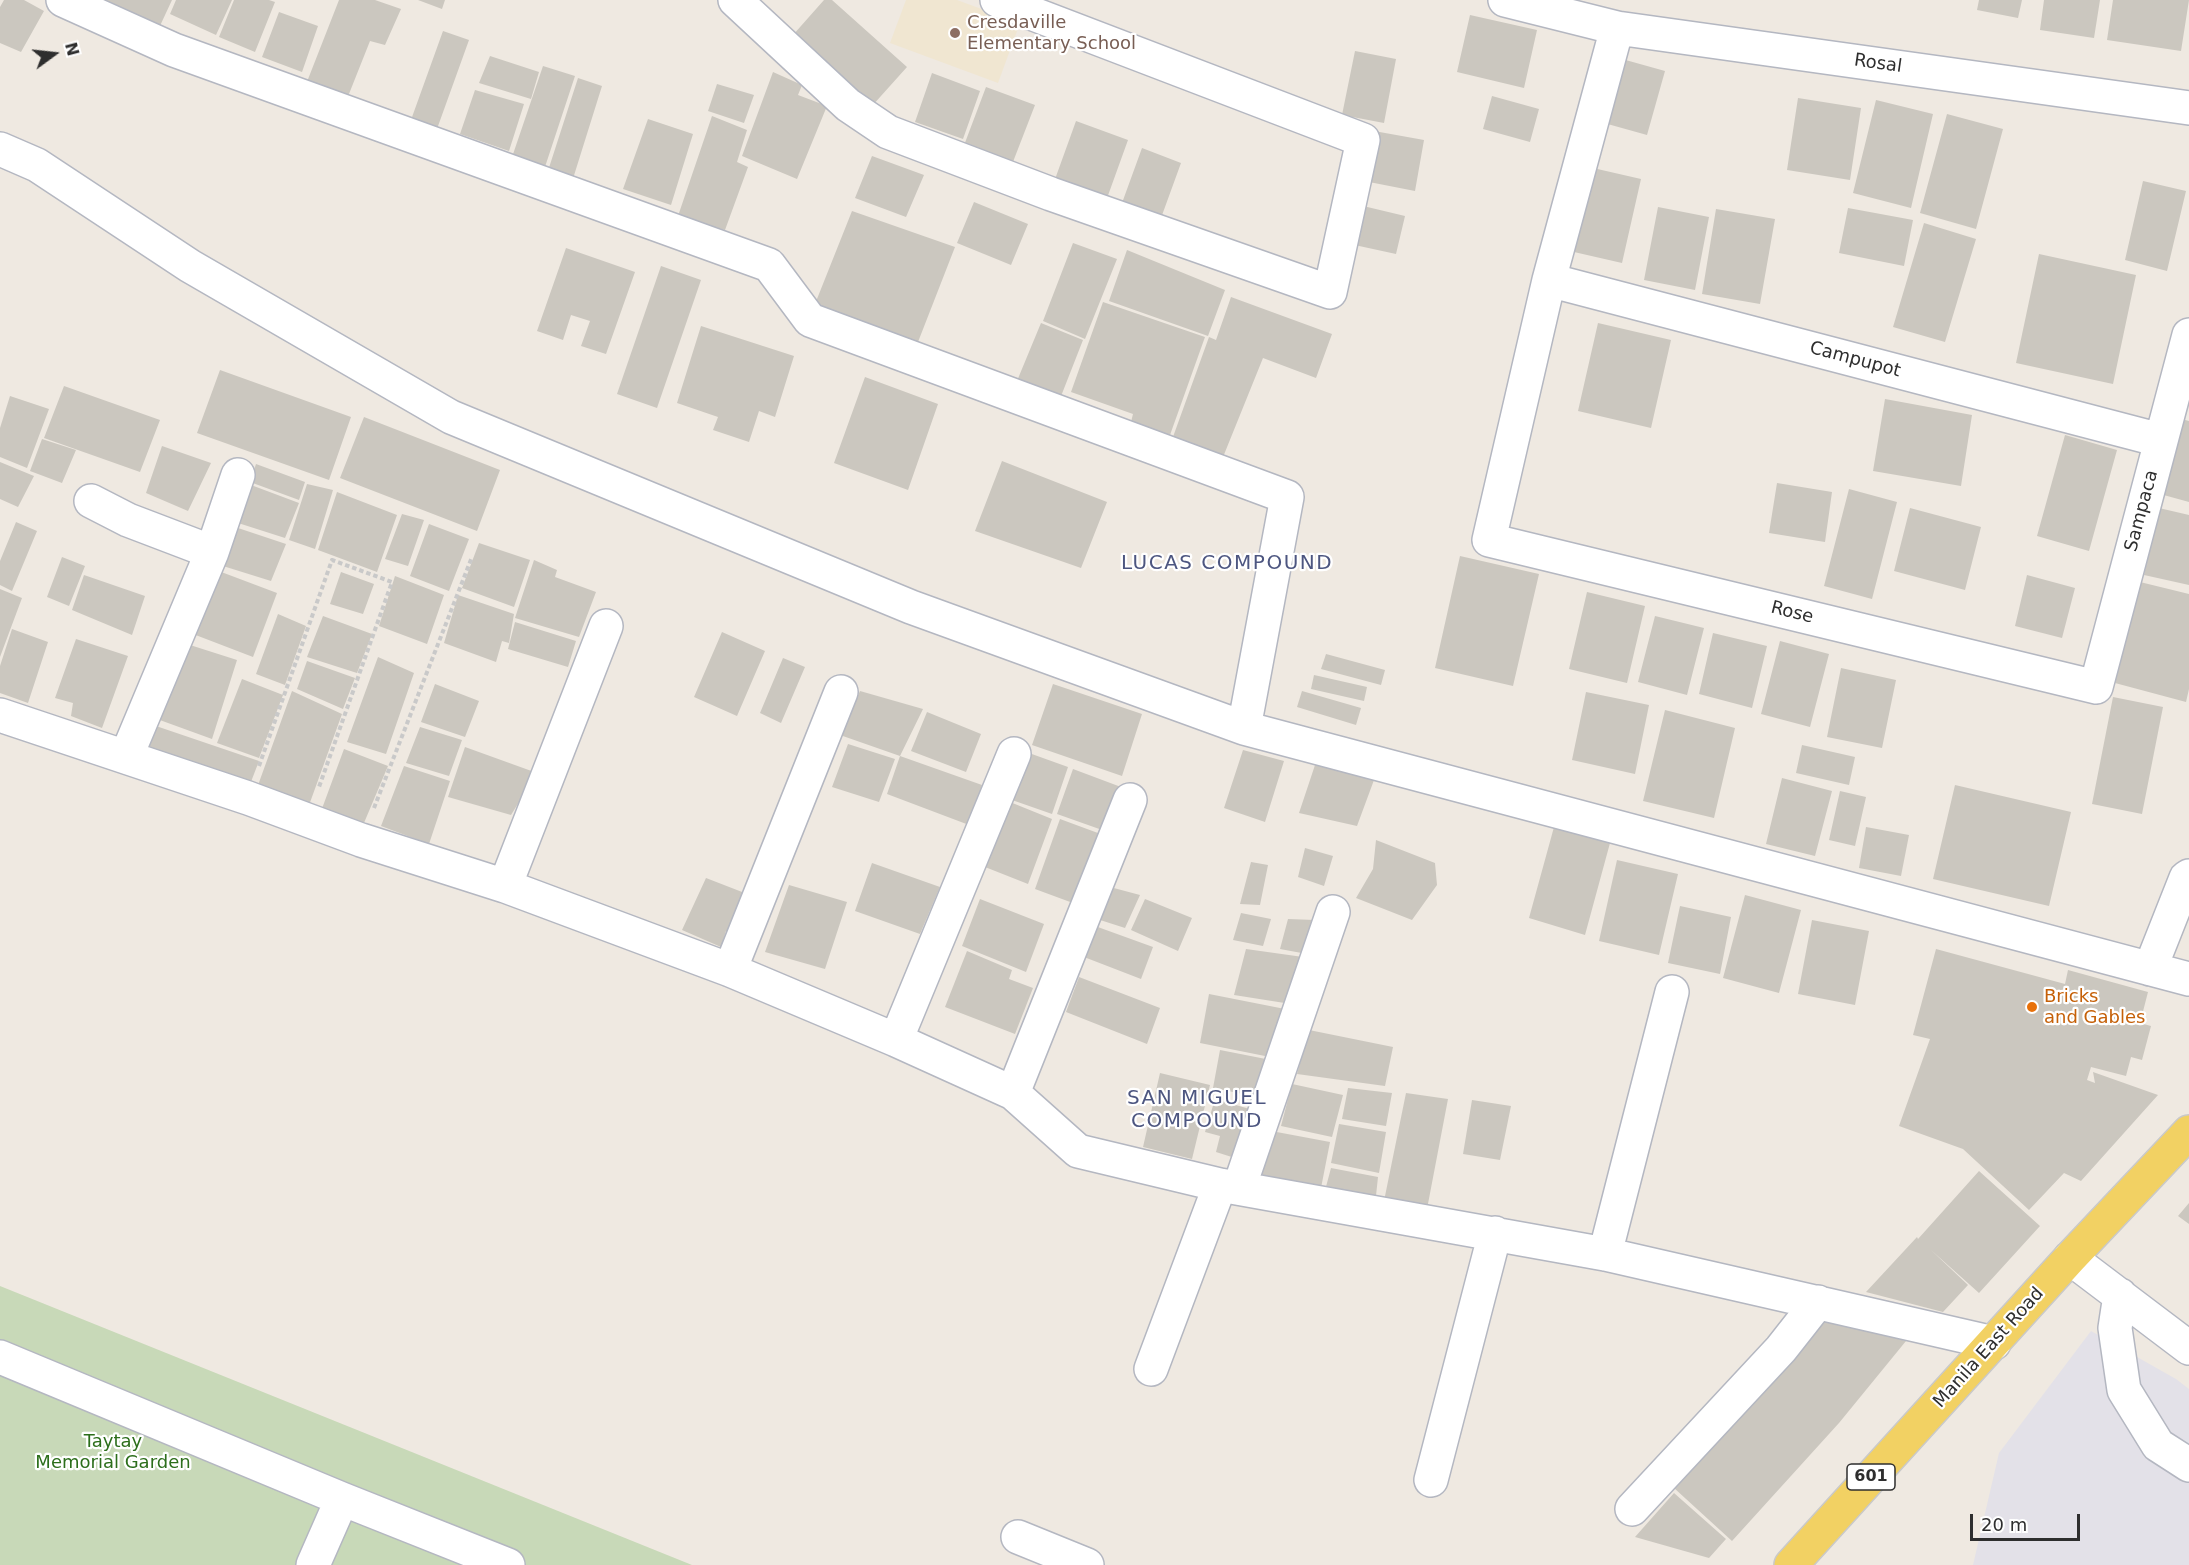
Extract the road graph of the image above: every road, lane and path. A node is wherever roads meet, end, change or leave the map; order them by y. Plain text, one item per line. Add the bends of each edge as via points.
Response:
1 (63, 0) edge
2 (735, 0) edge
3 (997, 0) edge
4 (1505, 0) edge
5 (1617, 28) junction
6 (2189, 108) edge
7 (0, 149) edge
8 (1549, 280) junction
9 (2189, 335) edge
10 (2160, 440) junction
11 (238, 475) dead end
12 (91, 501) dead end
13 (212, 552) junction
14 (472, 557) dead end
15 (606, 626) dead end
16 (2096, 687) joint
17 (842, 692) dead end
18 (0, 715) edge
19 (1244, 728) junction
20 (1014, 754) dead end
21 (126, 757) junction
22 (248, 798) junction
23 (1130, 800) dead end
24 (307, 819) junction
25 (361, 840) junction
26 (2189, 876) edge
27 (505, 886) junction
28 (1333, 912) dead end
29 (2150, 969) junction
30 (730, 970) junction
31 (2189, 979) edge
32 (1672, 992) dead end
33 (896, 1040) junction
34 (1013, 1093) junction
35 (2189, 1132) edge
36 (1229, 1187) junction
37 (1495, 1233) junction
38 (1605, 1254) junction
39 (2070, 1258) junction
40 (2120, 1296) junction
41 (1818, 1302) junction
42 (1994, 1343) junction
43 (2189, 1348) edge
44 (0, 1357) edge
45 (1151, 1369) dead end
46 (2189, 1464) edge
47 (1431, 1480) dead end
48 (342, 1499) junction
49 (1632, 1509) dead end
50 (1018, 1537) dead end
51 (313, 1565) edge
52 (508, 1565) edge
53 (1087, 1565) edge
54 (1791, 1565) edge

1 - 19 street via 174,50 769,265 810,320 1287,497
2 - 3 street via 848,105 888,132 1330,292 1363,140
4 - 5 street, Rosal
5 - 6 street, Rosal
5 - 8 street
7 - 19 street via 37,165 189,266 451,417 911,607
8 - 10 street, Campupot
8 - 16 street, Rose via 1489,540
9 - 10 street, Sampaca
10 - 16 street, Sampaca
11 - 13 street
12 - 13 street via 128,520
13 - 21 street
14 - 25 path
15 - 27 street
17 - 30 street
18 - 21 street
19 - 29 street
20 - 33 street
21 - 22 street
22 - 24 street
22 - 24 path via 332,560 392,582
23 - 34 street
24 - 25 street
25 - 27 street
26 - 29 street
27 - 30 street
28 - 36 street
29 - 31 street
30 - 33 street
32 - 38 street
33 - 34 street
34 - 36 street via 1078,1151
35 - 39 main road, Manila East Road / 601
36 - 37 street
36 - 45 street
37 - 38 street
37 - 47 street
38 - 41 street
39 - 40 street
39 - 42 main road, Manila East Road / 601
40 - 43 street
40 - 46 street via 2115,1328 2124,1390 2158,1445
41 - 42 street
41 - 49 street via 1781,1349
42 - 54 main road, Manila East Road / 601
44 - 48 street
48 - 51 street
48 - 52 street
50 - 53 street

